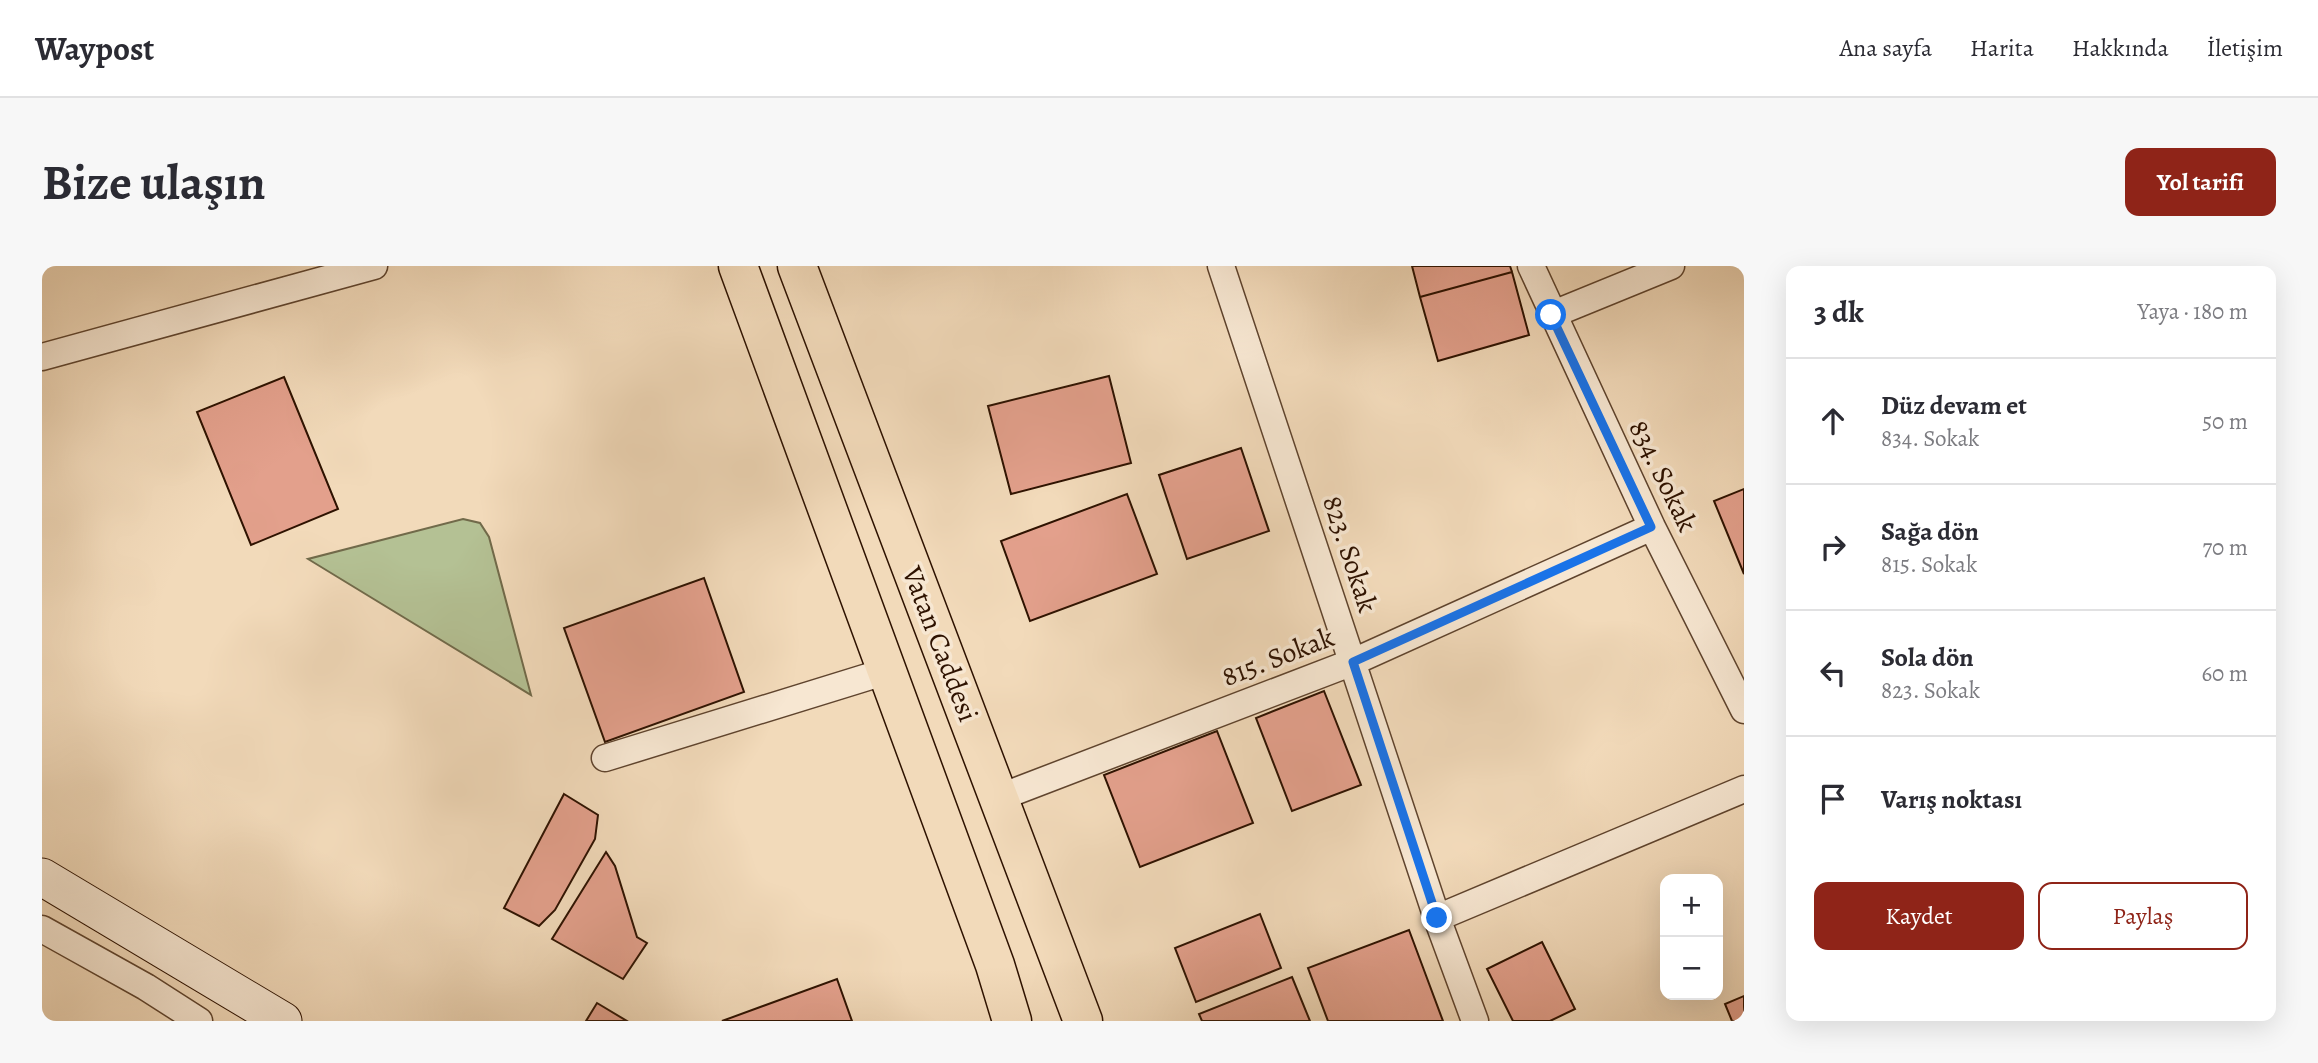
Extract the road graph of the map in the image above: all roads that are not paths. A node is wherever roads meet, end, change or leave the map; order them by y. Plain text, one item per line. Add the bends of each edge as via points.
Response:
1 (374, 266) edge
2 (738, 266) edge
3 (797, 266) edge
4 (1221, 266) edge
5 (1531, 266) edge
6 (1671, 266) edge
7 (1551, 315) junction
8 (42, 357) edge
9 (1651, 527) junction
10 (1353, 662) junction
11 (887, 671) junction
12 (1742, 701) edge
13 (605, 758) dead end
14 (1744, 789) edge
15 (998, 798) junction
16 (42, 877) edge
17 (1437, 918) junction
18 (42, 929) edge
19 (199, 1021) edge
20 (283, 1021) edge
21 (1012, 1021) edge
22 (1083, 1021) edge
23 (1475, 1021) edge

1 - 8 street
2 - 11 highway, Vatan Caddesi
3 - 15 highway, Vatan Caddesi
4 - 10 street, 823. Sokak
5 - 7 street, 834. Sokak
6 - 7 street
7 - 9 street, 834. Sokak
9 - 10 street, 815. Sokak
9 - 12 street, 834. Sokak
10 - 15 street, 815. Sokak
10 - 17 street, 823. Sokak
11 - 13 street
11 - 21 highway, Vatan Caddesi
14 - 17 street
15 - 22 highway, Vatan Caddesi
16 - 20 main road
17 - 23 street, 823. Sokak
18 - 19 street

